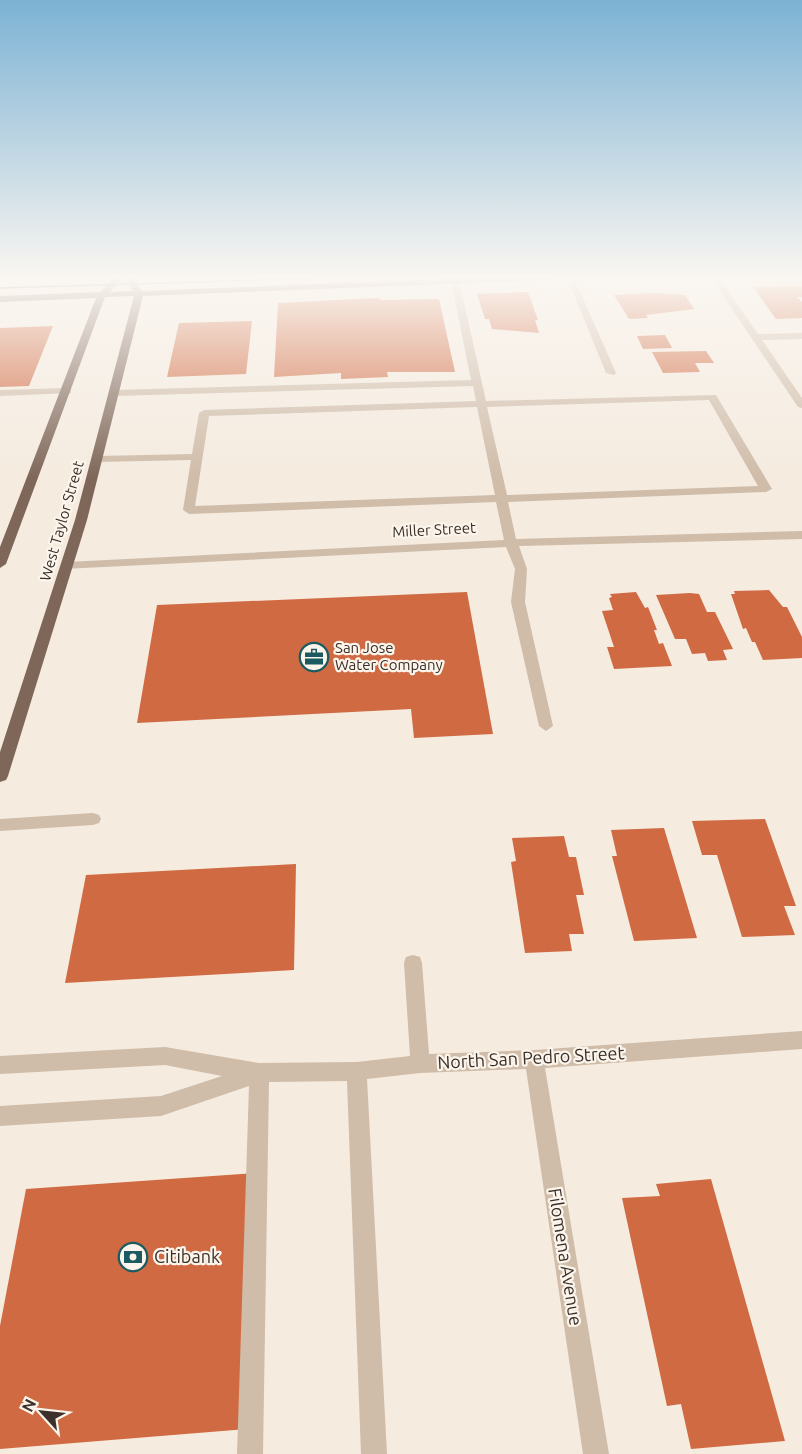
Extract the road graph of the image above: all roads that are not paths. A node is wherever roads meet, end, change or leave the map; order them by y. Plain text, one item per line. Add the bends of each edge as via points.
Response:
1 (85, 343) edge
2 (127, 343) edge
3 (469, 343) edge
4 (598, 343) edge
5 (758, 343) edge
6 (611, 373) dead end
7 (478, 383) junction
8 (67, 392) junction
9 (0, 393) edge
10 (114, 393) junction
11 (482, 404) junction
12 (802, 405) edge
13 (197, 457) junction
14 (97, 459) junction
15 (502, 499) junction
16 (802, 535) edge
17 (512, 543) junction
18 (4, 547) edge
19 (0, 564) edge
20 (68, 566) junction
21 (546, 726) dead end
22 (0, 776) edge
23 (93, 819) dead end
24 (0, 825) edge
25 (413, 963) dead end
26 (802, 1040) edge
27 (534, 1059) junction
28 (420, 1064) junction
29 (0, 1065) edge
30 (357, 1071) junction
31 (259, 1073) junction
32 (0, 1116) edge
33 (250, 1454) edge
34 (374, 1454) edge
35 (596, 1454) edge

1 - 8 main road
2 - 10 main road, West Taylor Street
3 - 7 street
4 - 6 street
5 - 12 street
7 - 10 street
7 - 11 street
8 - 9 street
8 - 18 main road
10 - 14 main road, West Taylor Street
11 - 13 street via 204,413
11 - 15 street
11 - 15 street via 712,397 766,489
13 - 14 street
13 - 15 street via 189,510
14 - 20 main road, West Taylor Street
15 - 17 street
16 - 17 street, Miller Street
17 - 20 street, Miller Street
17 - 21 street via 521,570 518,602
18 - 19 main road
20 - 22 main road, West Taylor Street
23 - 24 street
25 - 28 street
26 - 27 street, North San Pedro Street
27 - 28 street, North San Pedro Street
27 - 35 street, Filomena Avenue
28 - 30 street, North San Pedro Street
29 - 31 street, North San Pedro Street via 165,1056
30 - 31 street, North San Pedro Street
30 - 34 street
31 - 32 street, North San Pedro Street via 161,1106
31 - 33 street

